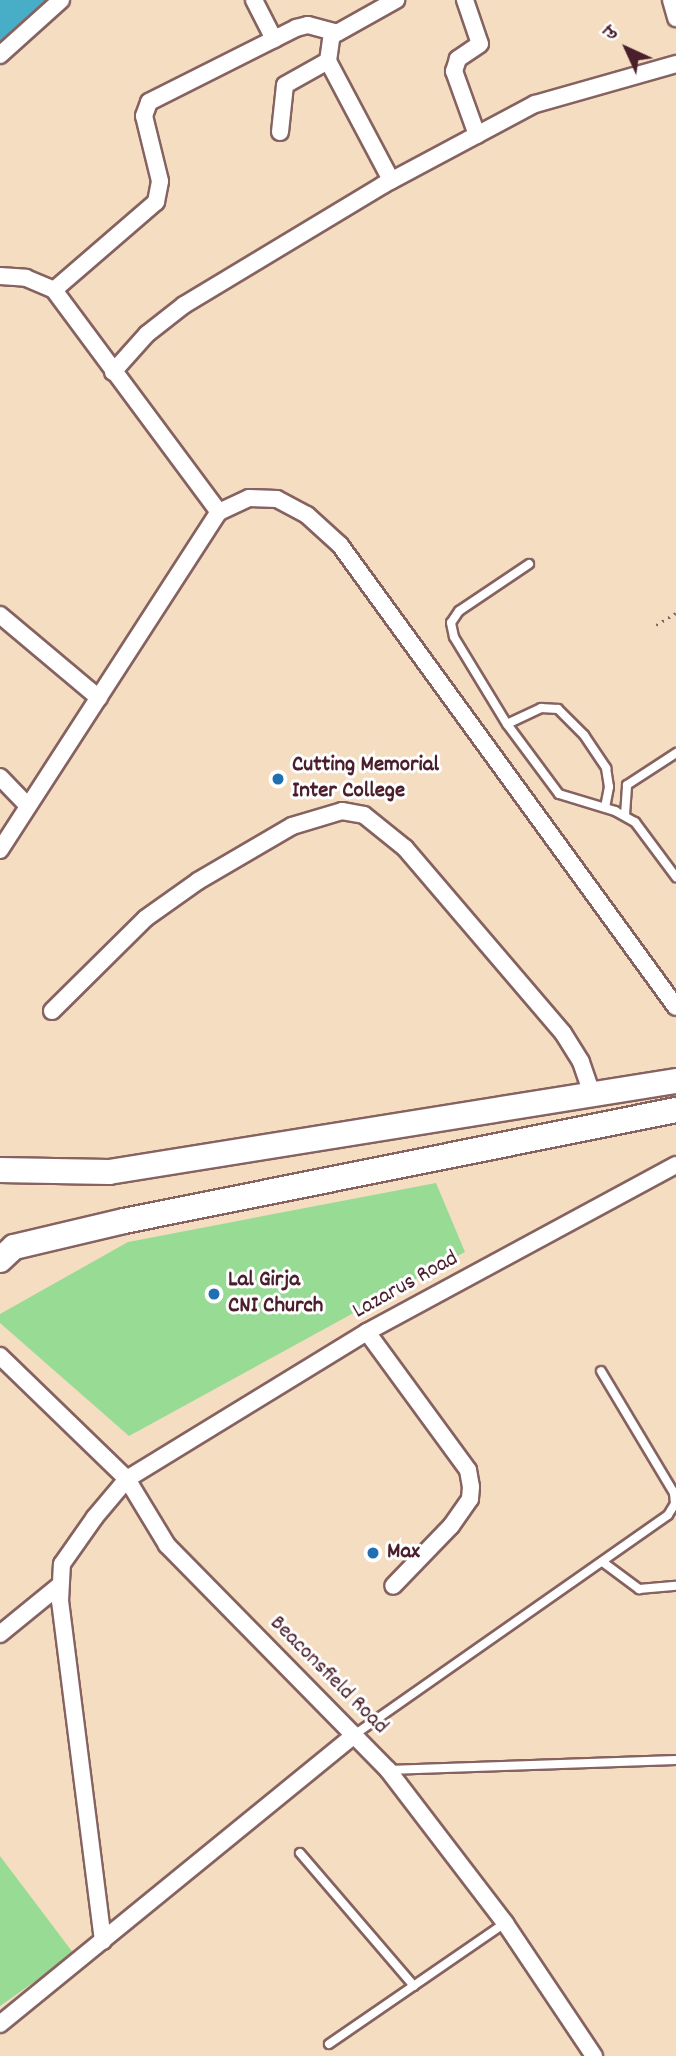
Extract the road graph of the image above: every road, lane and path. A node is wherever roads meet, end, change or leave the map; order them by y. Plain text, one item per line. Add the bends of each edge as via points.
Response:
1 (61, 0) edge
2 (254, 0) edge
3 (396, 0) edge
4 (465, 0) edge
5 (332, 34) junction
6 (274, 39) junction
7 (0, 55) edge
8 (328, 61) junction
9 (676, 64) edge
10 (280, 132) dead end
11 (477, 135) junction
12 (391, 180) junction
13 (0, 276) edge
14 (54, 290) junction
15 (114, 372) junction
16 (219, 512) junction
17 (529, 564) dead end
18 (676, 613) edge
19 (0, 615) edge
20 (656, 625) dead end
21 (99, 698) junction
22 (507, 724) junction
23 (676, 753) edge
24 (0, 777) edge
25 (29, 806) junction
26 (605, 808) junction
27 (625, 815) junction
28 (0, 850) edge
29 (676, 877) edge
30 (676, 1007) edge
31 (52, 1011) dead end
32 (676, 1081) edge
33 (593, 1094) junction
34 (676, 1111) edge
35 (676, 1165) edge
36 (0, 1170) edge
37 (0, 1260) edge
38 (367, 1332) junction
39 (0, 1356) edge
40 (601, 1371) dead end
41 (127, 1479) junction
42 (604, 1563) junction
43 (60, 1585) junction
44 (393, 1586) dead end
45 (676, 1586) edge
46 (0, 1634) edge
47 (355, 1735) junction
48 (676, 1760) edge
49 (388, 1770) junction
50 (300, 1853) dead end
51 (505, 1923) junction
52 (103, 1941) junction
53 (414, 1986) junction
54 (0, 2024) edge
55 (329, 2043) dead end
56 (594, 2056) edge

1 - 7 street
2 - 6 street
3 - 5 street
4 - 11 street via 480,44 458,59 454,71
5 - 6 street via 308,25
5 - 8 street
6 - 14 street via 149,102 144,116 160,181 156,202
8 - 10 street via 285,85
8 - 12 street
9 - 11 street via 569,91
11 - 12 street
12 - 15 street via 184,305 146,334
13 - 14 street via 26,278
14 - 15 street
15 - 16 street
16 - 21 street
16 - 30 street via 249,498 277,499 307,516 340,545
17 - 22 lane via 459,611 451,623 454,637
18 - 20 path
19 - 21 street
21 - 25 street
22 - 26 lane via 559,794
22 - 26 lane via 529,711 558,709 584,735 606,768
23 - 27 lane via 627,785
24 - 25 street
25 - 28 street
26 - 27 lane
27 - 29 lane via 645,833
31 - 33 street via 136,927 198,881 292,826 342,811 364,815 405,848 574,1048
32 - 33 main road
33 - 36 main road via 108,1172
34 - 37 main road via 124,1221 14,1247
35 - 38 street, Lazarus Road
38 - 41 street, Lazarus Road
38 - 44 street via 468,1470 471,1488 470,1499 451,1525
39 - 41 street, Beaconsfield Road
40 - 42 lane via 674,1493 675,1504 668,1515
41 - 43 street via 62,1564
41 - 47 street, Beaconsfield Road via 167,1545
42 - 45 lane via 639,1589
42 - 47 lane
43 - 46 street
43 - 52 street
47 - 49 street, Beaconsfield Road
47 - 52 street
48 - 49 lane
49 - 51 street, Beaconsfield Road
50 - 53 lane
51 - 53 lane
51 - 56 street, Beaconsfield Road
52 - 54 street
53 - 55 lane

